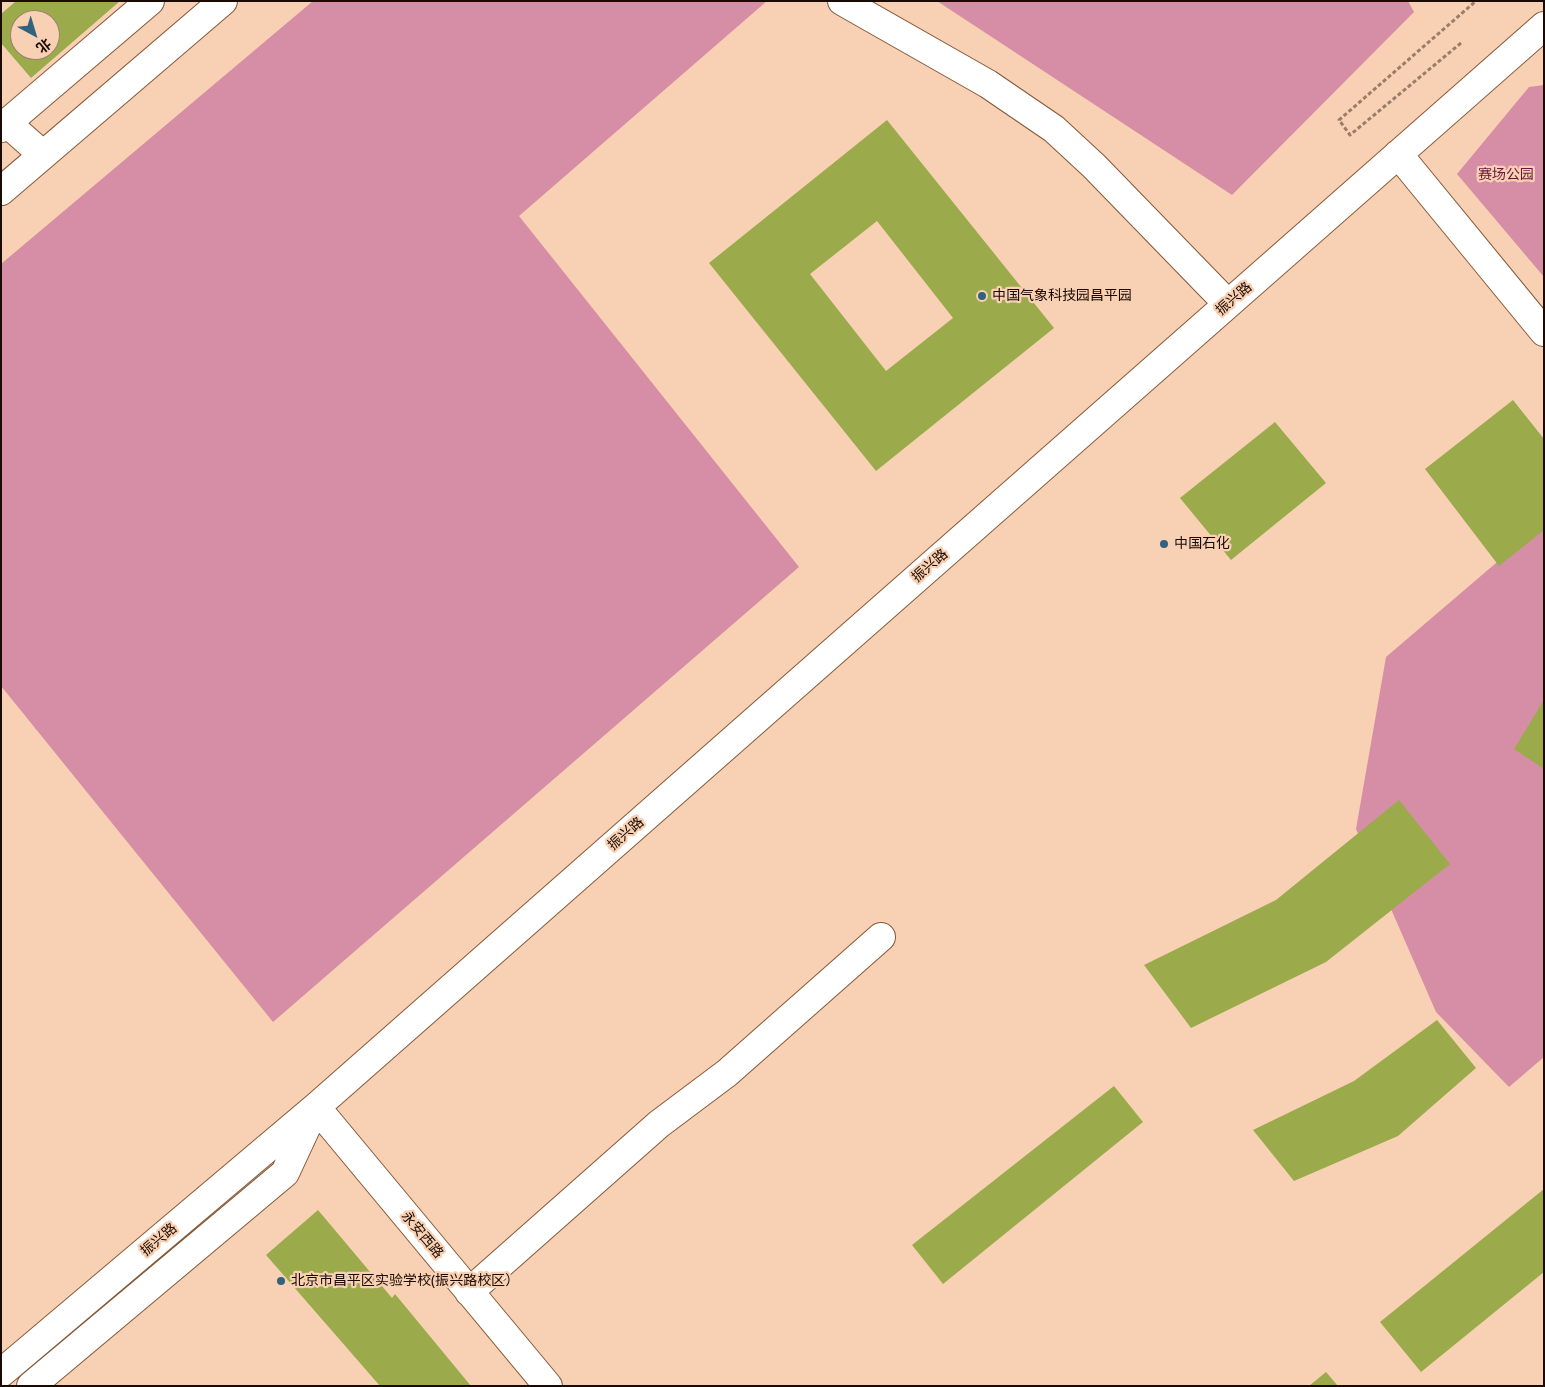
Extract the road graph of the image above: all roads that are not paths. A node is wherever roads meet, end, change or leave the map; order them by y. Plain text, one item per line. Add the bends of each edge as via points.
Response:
1 (150, 1) edge
2 (223, 1) edge
3 (842, 1) edge
4 (1544, 26) edge
5 (4, 126) edge
6 (1398, 154) junction
7 (43, 156) junction
8 (1, 192) edge
9 (1228, 304) junction
10 (1544, 332) edge
11 (881, 937) dead end
12 (316, 1107) junction
13 (469, 1292) junction
14 (1, 1373) edge
15 (31, 1386) edge
16 (548, 1386) edge

1 - 5 street
2 - 7 street
3 - 9 street via 988,84 1054,129
4 - 6 street, 振兴路
5 - 7 street
6 - 9 street, 振兴路
6 - 10 street
7 - 8 street
9 - 12 street, 振兴路
11 - 13 street via 728,1073 659,1124
12 - 13 street, 永安西路
12 - 14 street, 振兴路
12 - 15 street, 振兴路 via 284,1173
13 - 16 street, 永安西路

